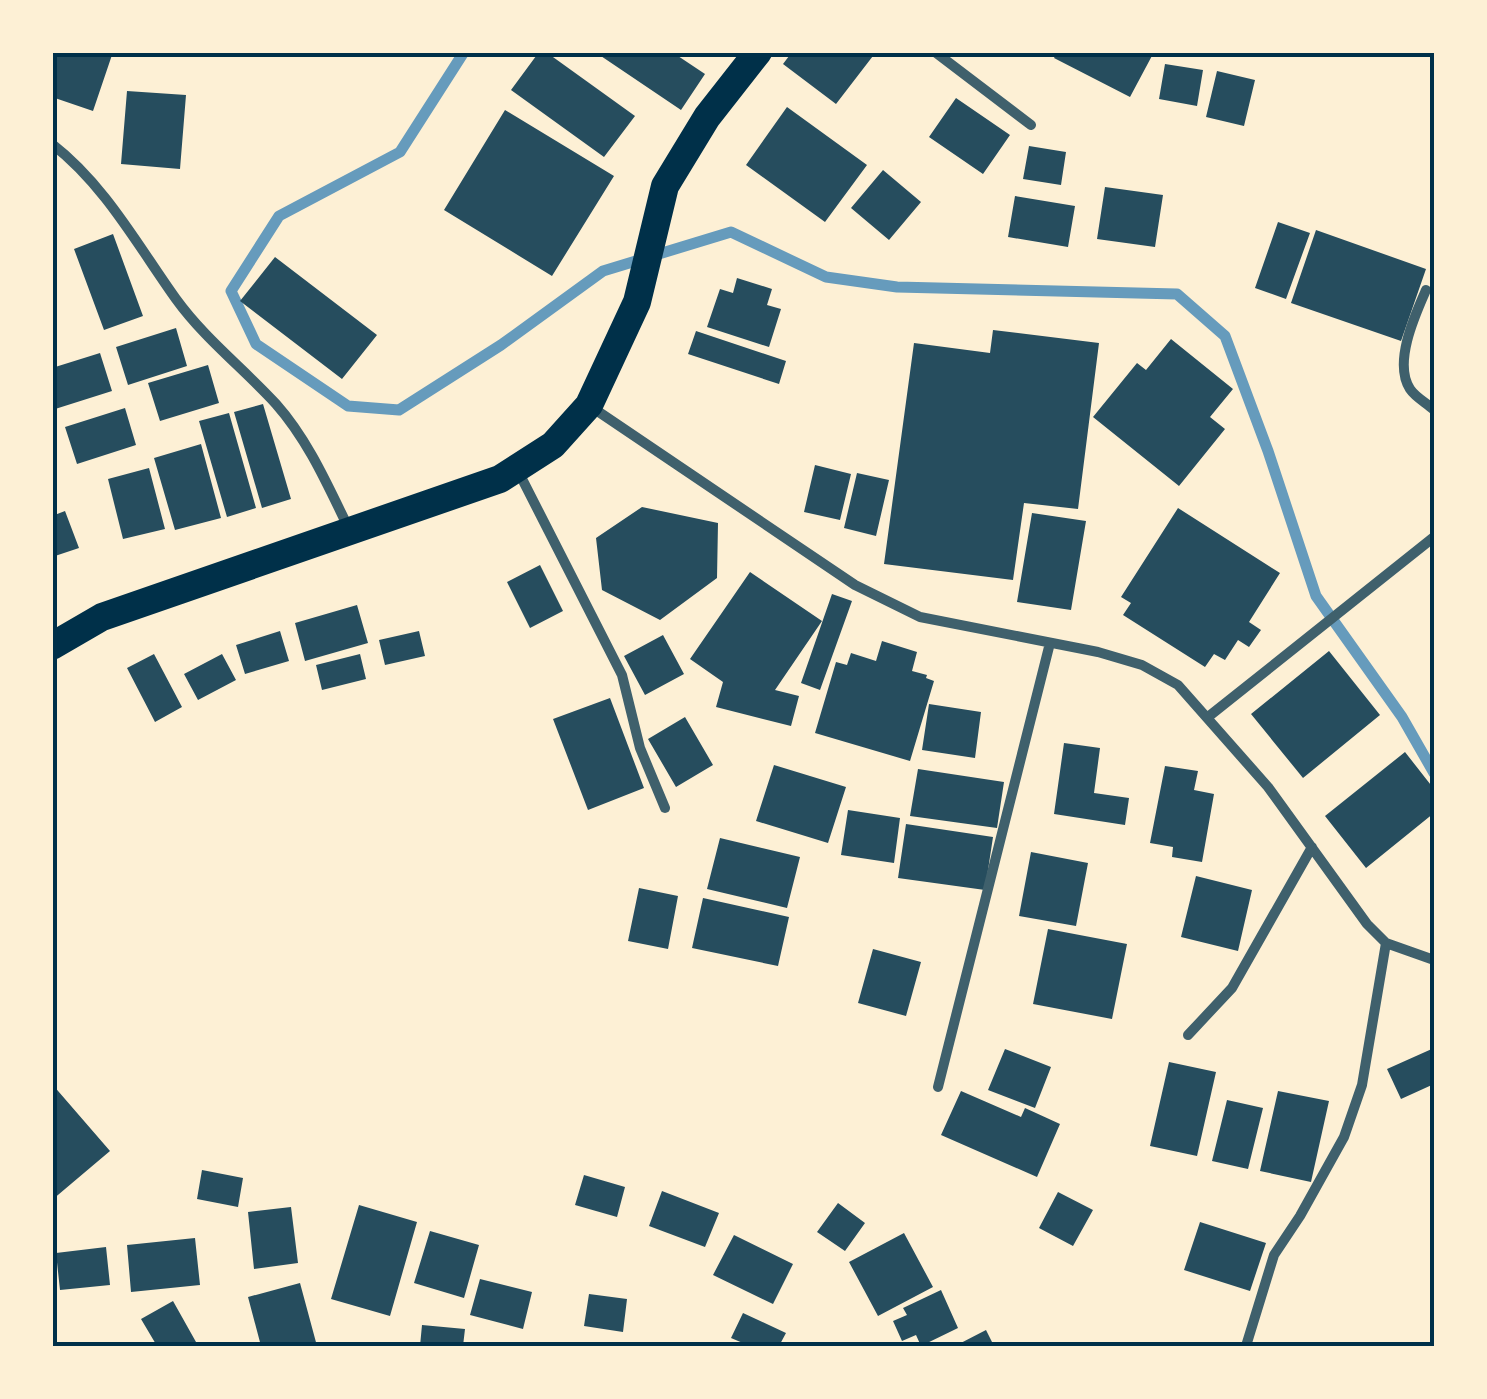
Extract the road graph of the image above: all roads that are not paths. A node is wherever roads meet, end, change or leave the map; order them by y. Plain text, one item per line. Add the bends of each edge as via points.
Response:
1 (758, 52) edge
2 (935, 52) edge
3 (1031, 125) dead end
4 (52, 144) edge
5 (1426, 290) dead end
6 (590, 405) junction
7 (1434, 410) edge
8 (517, 468) junction
9 (349, 530) junction
10 (1434, 538) edge
11 (1050, 643) junction
12 (52, 646) edge
13 (1208, 717) junction
14 (664, 808) dead end
15 (1312, 847) junction
16 (1386, 944) junction
17 (1434, 960) edge
18 (1188, 1035) dead end
19 (938, 1087) dead end
20 (1246, 1346) edge

1 - 6 highway via 665,186 637,302
2 - 3 street
4 - 9 street via 102,194 216,348 276,405 312,453
5 - 7 street via 1407,337 1404,375
6 - 8 highway via 553,445
6 - 11 street via 855,585 920,617
8 - 9 highway
8 - 14 street via 622,675 635,733
9 - 12 highway via 102,617
10 - 13 street
11 - 13 street via 1142,665 1178,685
11 - 19 street
13 - 15 street
15 - 16 street
15 - 18 street via 1232,988
16 - 17 street
16 - 20 street via 1362,1085 1344,1137 1274,1254

